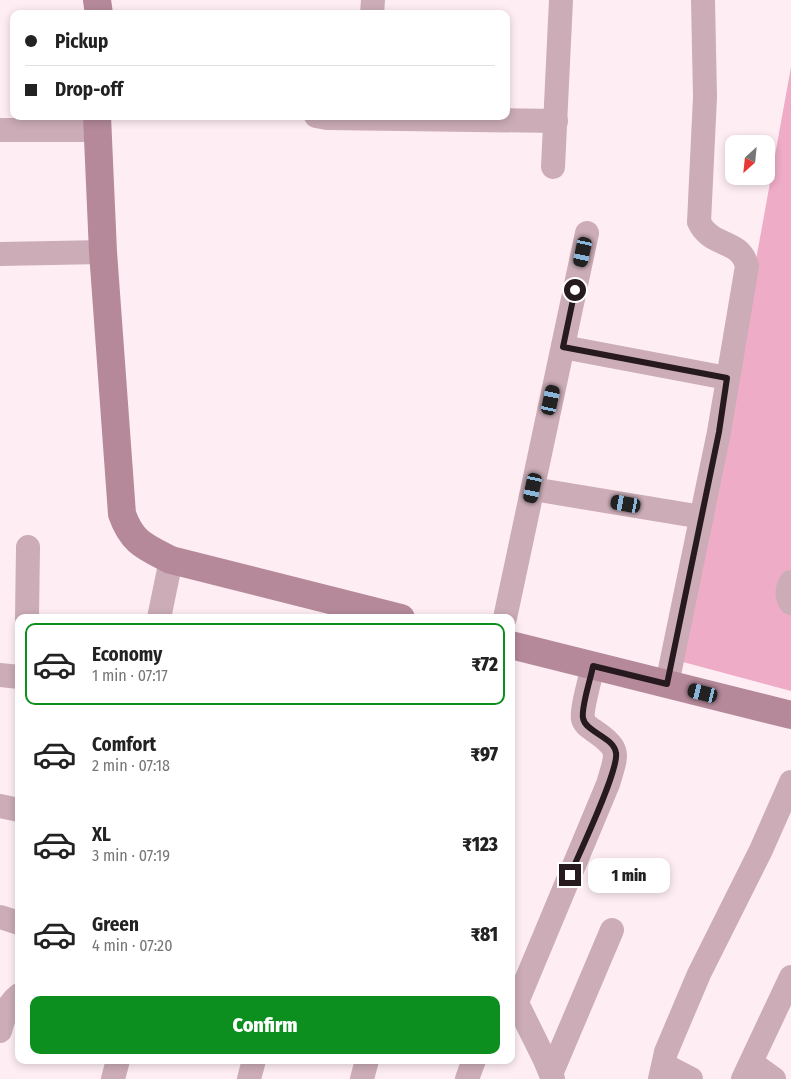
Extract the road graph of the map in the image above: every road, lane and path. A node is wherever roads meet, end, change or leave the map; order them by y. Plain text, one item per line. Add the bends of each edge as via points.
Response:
1 (561, 0) edge
2 (700, 5) edge
3 (494, 120) edge
4 (556, 121) junction
5 (97, 123) edge
6 (0, 130) edge
7 (554, 167) dead end
8 (587, 233) dead end
9 (103, 252) junction
10 (0, 254) edge
11 (563, 347) junction
12 (727, 378) junction
13 (533, 488) junction
14 (702, 517) junction
15 (28, 547) dead end
16 (171, 560) junction
17 (791, 582) edge
18 (791, 603) edge
19 (362, 613) edge
20 (26, 614) edge
21 (160, 614) edge
22 (507, 614) edge
23 (515, 650) edge
24 (593, 666) junction
25 (0, 675) edge
26 (15, 677) edge
27 (667, 684) junction
28 (791, 715) edge
29 (791, 782) edge
30 (0, 806) edge
31 (15, 809) edge
32 (0, 917) edge
33 (15, 922) edge
34 (612, 930) dead end
35 (791, 977) edge
36 (515, 994) edge
37 (15, 997) edge
38 (515, 998) edge
39 (0, 1032) edge
40 (117, 1064) edge
41 (253, 1064) edge
42 (366, 1064) edge
43 (473, 1064) edge
44 (747, 1071) edge
45 (662, 1072) edge
46 (552, 1076) edge
47 (113, 1079) edge
48 (250, 1079) edge
49 (362, 1079) edge
50 (467, 1079) edge
51 (691, 1079) edge
52 (774, 1079) edge

1 - 4 street
2 - 12 street via 704,97 699,222 708,236 737,249 747,266
3 - 4 street
4 - 7 street
5 - 6 street
5 - 9 street
8 - 11 street
9 - 10 street
9 - 16 street via 122,514 127,529 138,542
11 - 12 street
11 - 13 street
12 - 14 street
13 - 14 street
13 - 22 street
14 - 27 street
15 - 20 street
16 - 19 street
16 - 21 street
17 - 18 street via 787,589
23 - 24 street
24 - 27 street
24 - 36 street via 583,720 613,746 616,760
25 - 26 street
27 - 28 street
29 - 45 street via 699,974 666,1052
30 - 31 street
32 - 33 street
34 - 46 street
35 - 44 street
37 - 39 street via 6,1010
38 - 46 street
40 - 47 street
41 - 48 street
42 - 49 street
43 - 50 street
44 - 52 street
45 - 51 street

